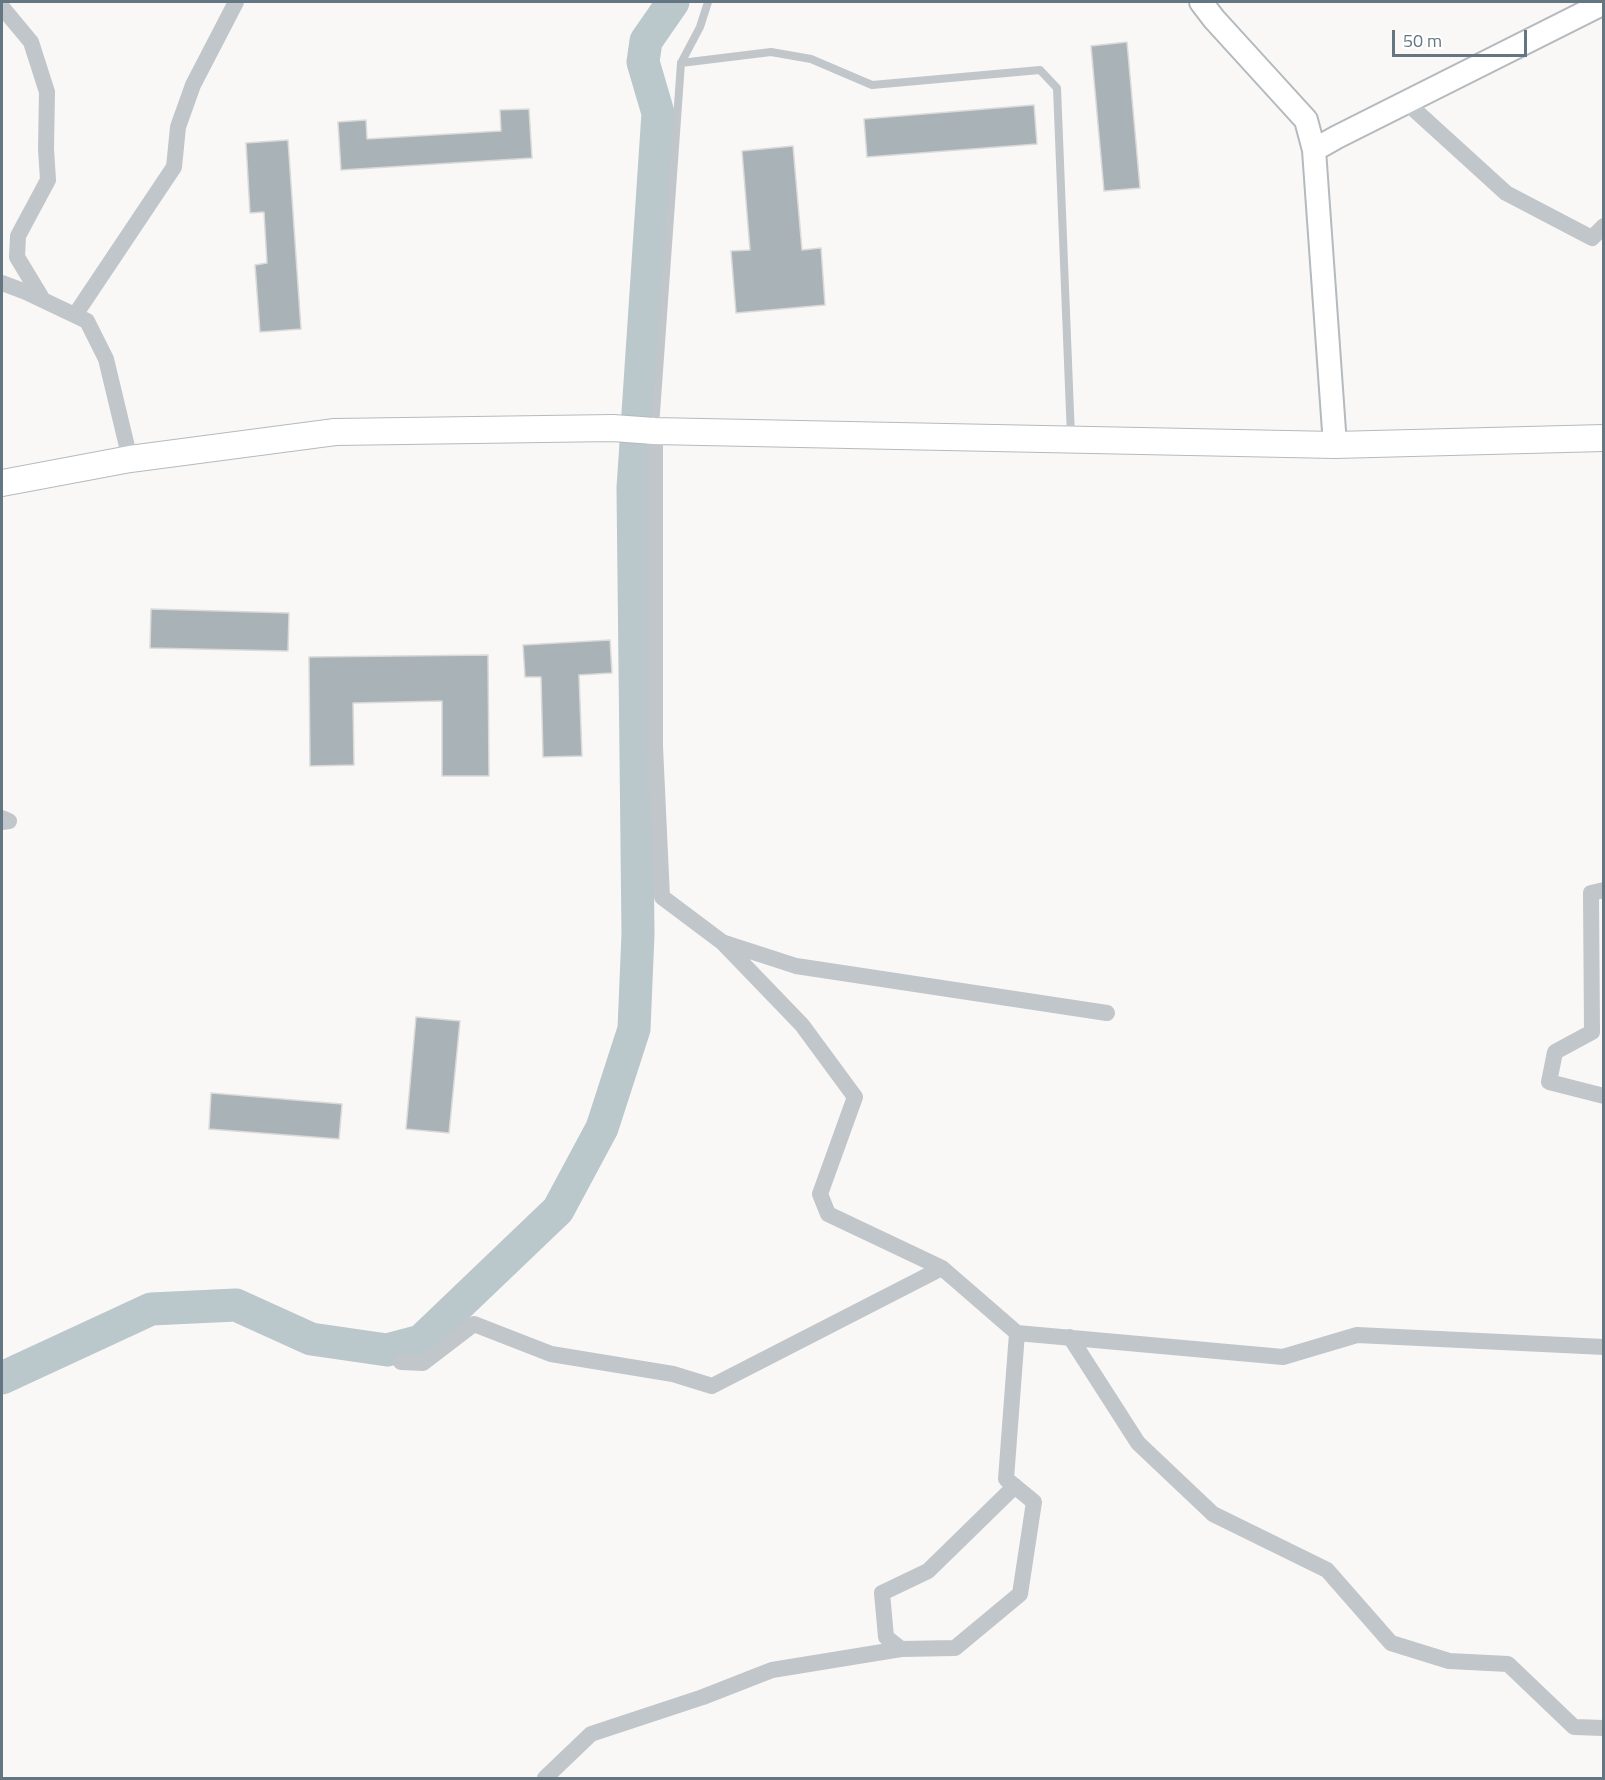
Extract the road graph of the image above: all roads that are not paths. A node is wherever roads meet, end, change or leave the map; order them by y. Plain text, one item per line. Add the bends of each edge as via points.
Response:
1 (708, 2) edge
2 (1201, 2) edge
3 (1604, 3) edge
4 (230, 5) edge
5 (2, 7) edge
6 (681, 63) junction
7 (1406, 102) junction
8 (1314, 150) junction
9 (1604, 226) edge
10 (2, 283) edge
11 (43, 300) junction
12 (75, 315) junction
13 (654, 431) junction
14 (1604, 438) edge
15 (1072, 439) junction
16 (1335, 445) junction
17 (130, 459) junction
18 (2, 483) edge
19 (1604, 890) edge
20 (722, 942) junction
21 (1107, 1013) dead end
22 (1604, 1096) edge
23 (942, 1268) junction
24 (1017, 1333) junction
25 (1070, 1337) junction
26 (1604, 1347) edge
27 (401, 1362) dead end
28 (1015, 1486) junction
29 (901, 1649) junction
30 (1604, 1728) edge
31 (545, 1779) edge

1 - 6 lane
2 - 8 street via 1306,120
3 - 7 street
4 - 12 street via 178,127 174,167
5 - 11 street via 31,42 47,92 48,180 18,236 17,257
6 - 13 lane
6 - 15 lane via 771,52 811,59 872,85 1040,70 1057,88
7 - 8 street
7 - 9 street via 1506,193 1592,238
8 - 16 street
10 - 11 street
11 - 12 street
12 - 17 street via 87,321 106,359
13 - 15 main road
13 - 17 main road via 613,428 335,432
13 - 20 street via 655,746 662,897
14 - 16 main road
15 - 16 main road
17 - 18 main road
19 - 22 street via 1591,893 1592,1032 1555,1052 1549,1082
20 - 21 street via 796,966
20 - 23 street via 802,1025 855,1097 820,1194 828,1214
23 - 24 street
23 - 27 street via 712,1386 673,1374 551,1354 474,1324 423,1363
24 - 25 street
24 - 28 street via 1006,1479
25 - 26 street via 1283,1357 1357,1335
25 - 30 street via 1138,1443 1213,1514 1327,1570 1390,1643 1449,1661 1508,1664 1574,1727
28 - 29 street via 928,1571 882,1593 886,1637
28 - 29 street via 1034,1502 1020,1594 955,1648
29 - 31 street via 772,1670 591,1734

